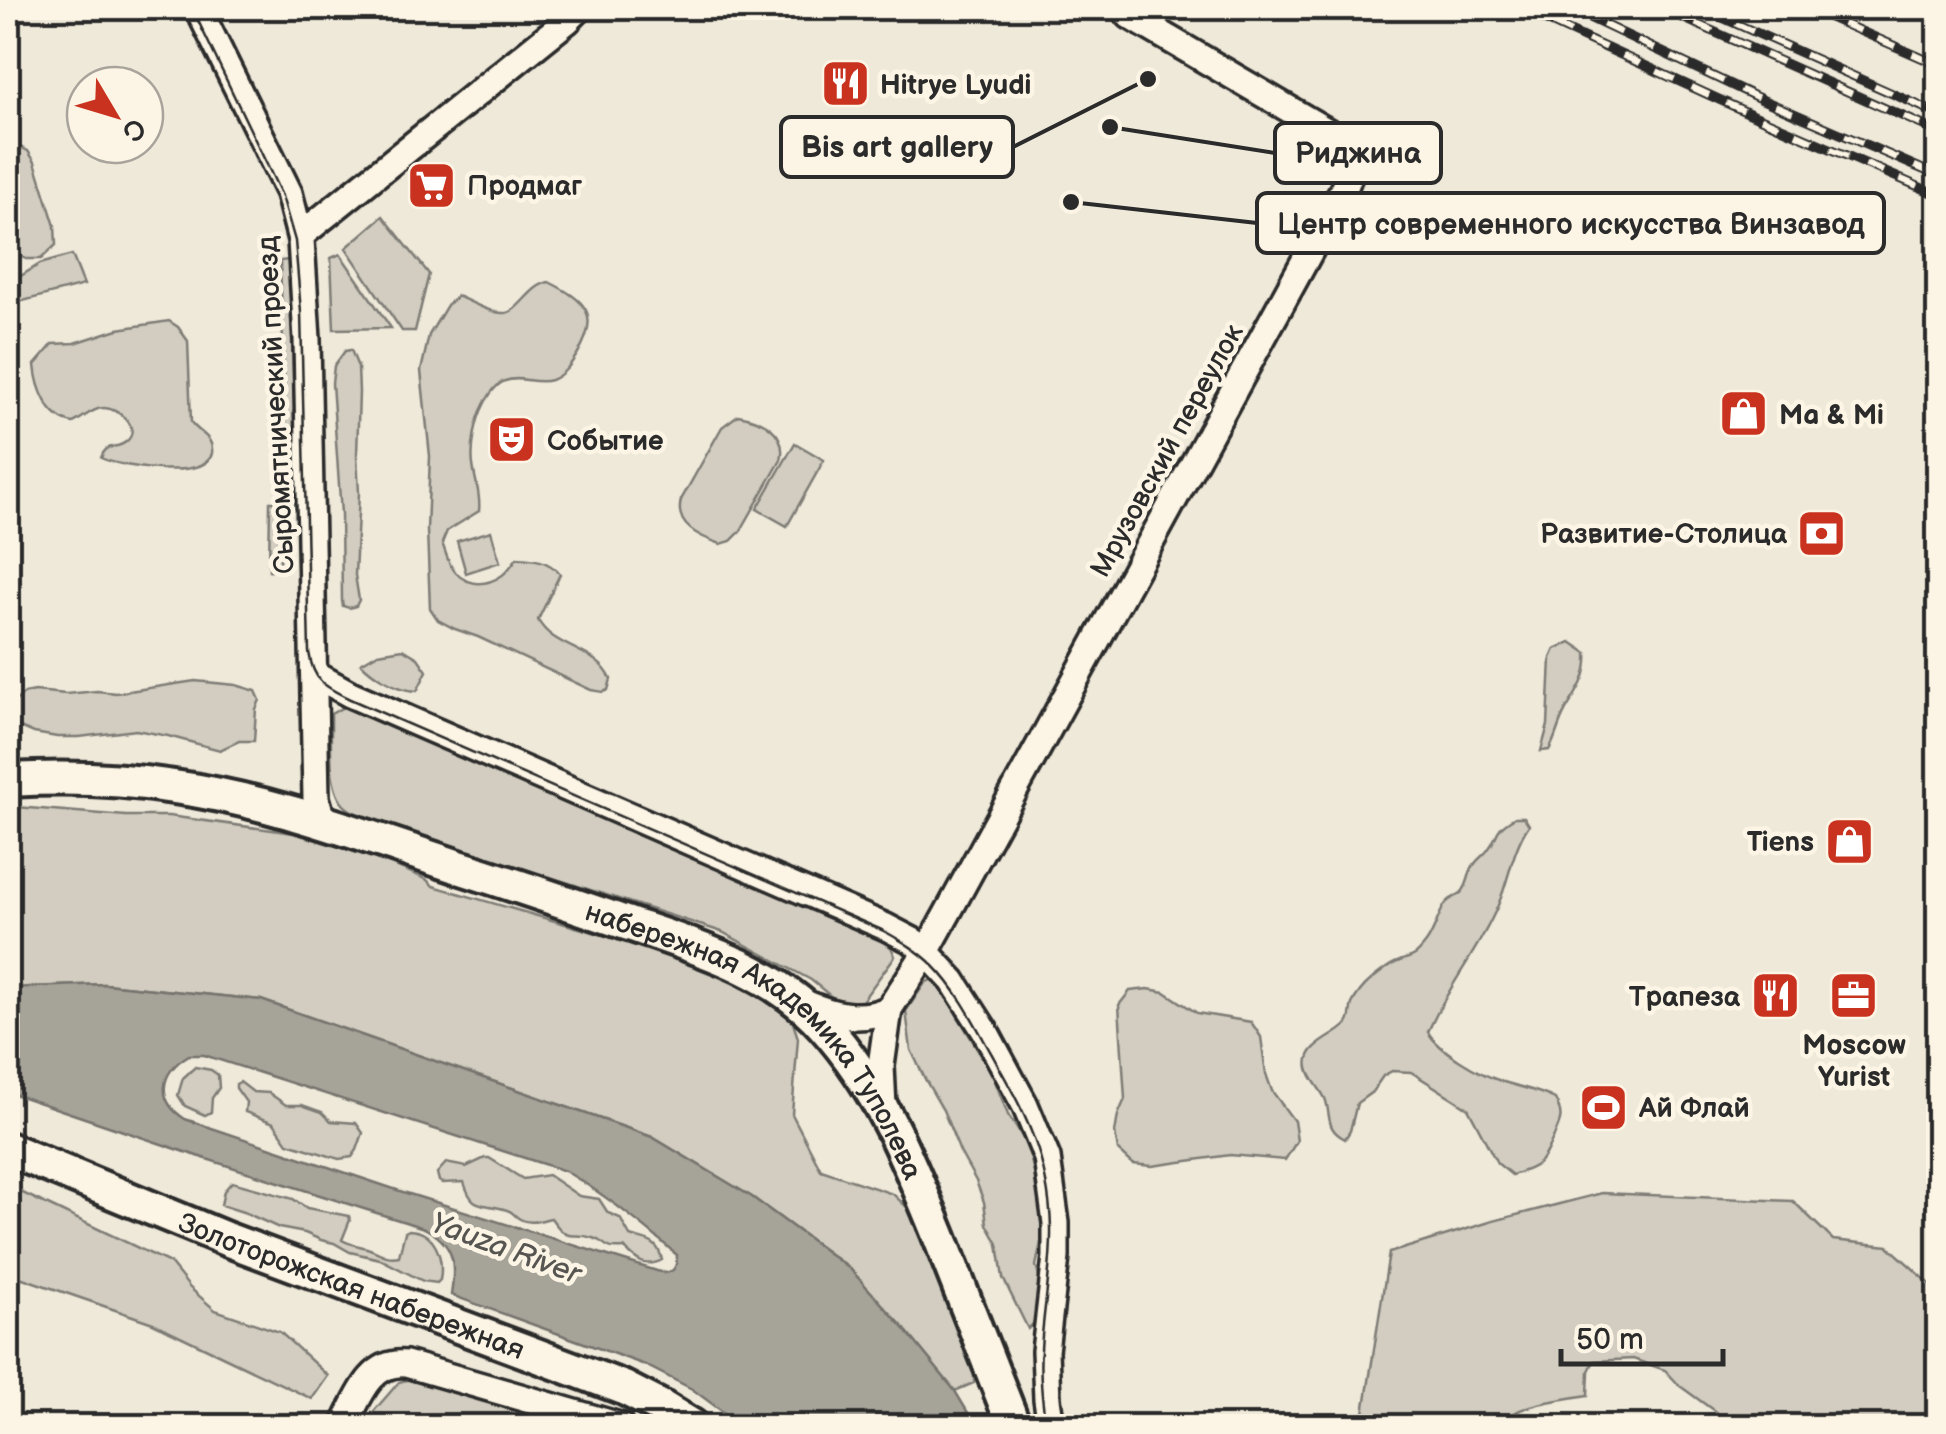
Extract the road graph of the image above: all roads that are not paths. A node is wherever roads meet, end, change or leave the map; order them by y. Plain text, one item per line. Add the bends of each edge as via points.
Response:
1 (198, 8) edge
2 (580, 8) edge
3 (1123, 8) edge
4 (300, 236) junction
5 (314, 674) junction
6 (315, 762) junction
7 (8, 780) edge
8 (286, 812) junction
9 (333, 826) junction
10 (926, 952) junction
11 (792, 998) junction
12 (888, 1009) junction
13 (883, 1107) junction
14 (8, 1149) edge
15 (624, 1388) junction
16 (616, 1425) edge
17 (344, 1426) edge
18 (692, 1426) edge
19 (1014, 1426) edge
20 (1051, 1426) edge

1 - 4 street, Сыромятнический проезд via 289,193
2 - 4 street
3 - 10 street, Мрузовский переулок via 1335,136 1350,151 1352,168
4 - 5 street, Сыромятнический проезд
5 - 6 street, Сыромятнический проезд
5 - 10 street via 886,927
6 - 8 street, Сыромятнический проезд via 305,790
6 - 9 street, Сыромятнический проезд via 316,798
7 - 8 main road, набережная Академика Туполева via 173,786
8 - 9 main road, набережная Академика Туполева
9 - 11 main road, набережная Академика Туполева via 698,948
10 - 12 street, Мрузовский переулок
10 - 20 street via 985,1031 1047,1158 1056,1223 1045,1352
11 - 12 street via 840,1016
11 - 13 main road, набережная Академика Туполева via 840,1044
12 - 13 street, Мрузовский переулок
13 - 19 main road, набережная Академика Туполева
14 - 15 main road, Золоторожская набережная via 226,1239
15 - 16 street via 632,1408
15 - 18 main road, Золоторожская набережная
16 - 17 street via 394,1362 374,1374

